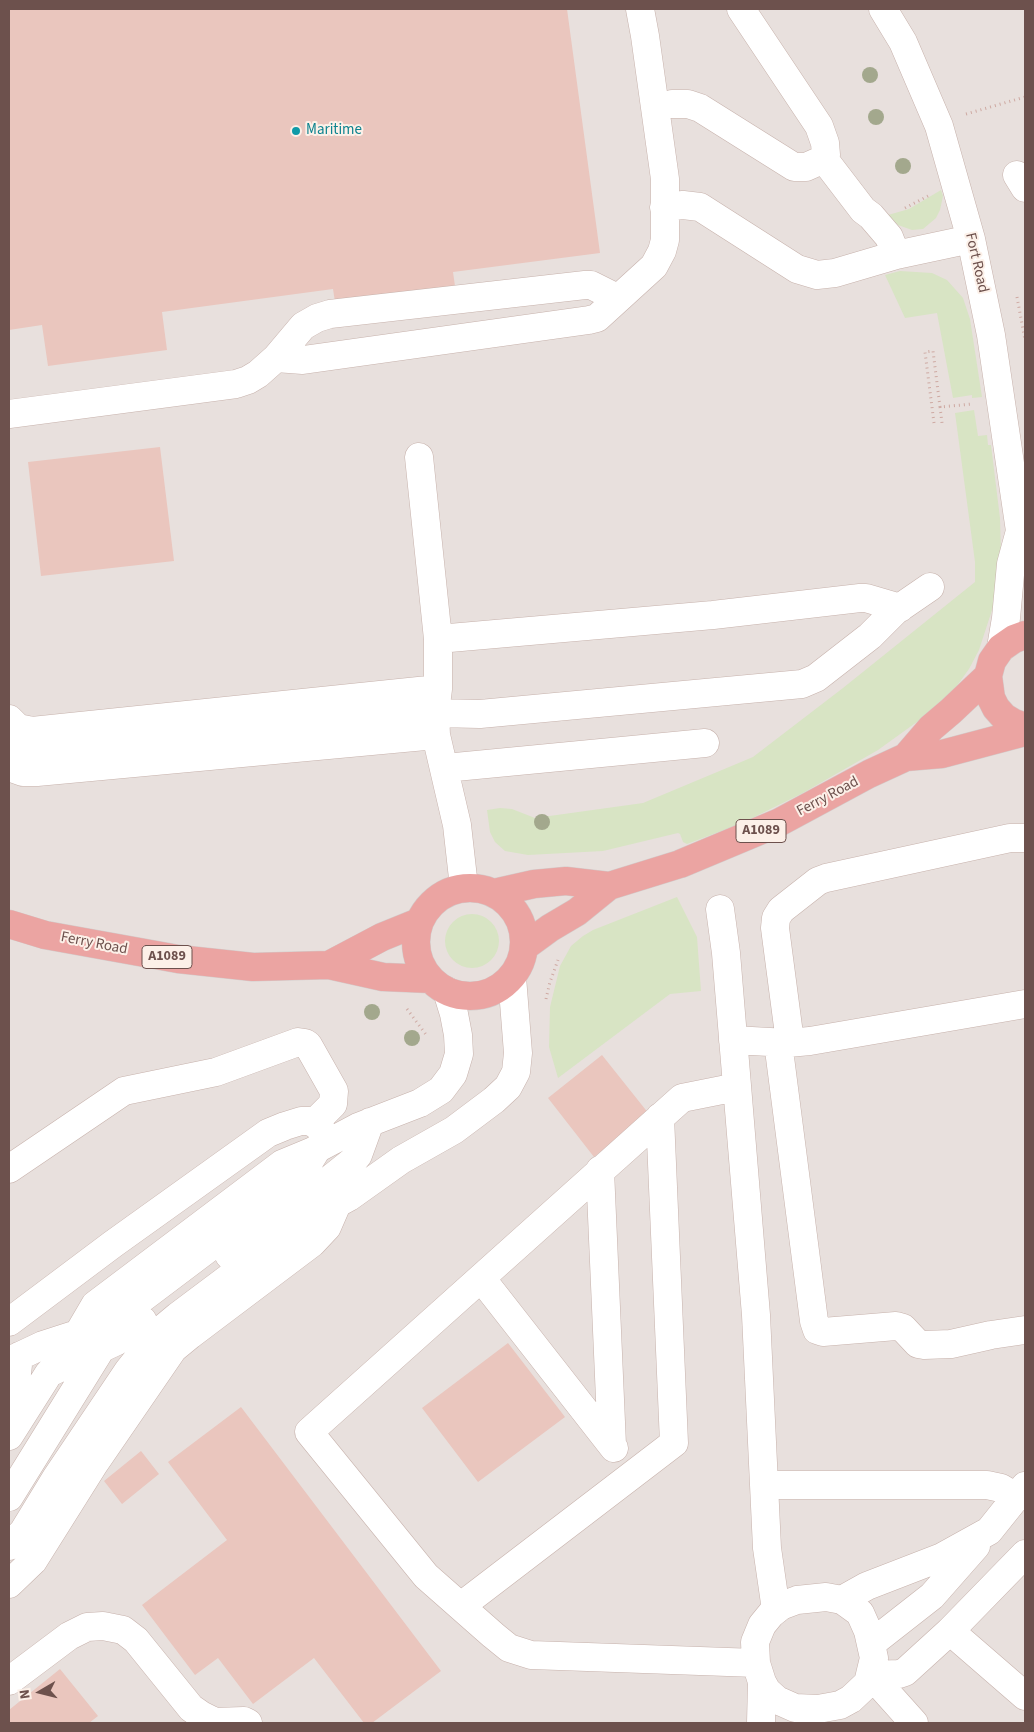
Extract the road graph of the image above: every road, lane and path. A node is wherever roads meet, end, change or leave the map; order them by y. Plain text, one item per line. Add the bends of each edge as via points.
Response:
1 (640, 9) edge
2 (742, 9) edge
3 (883, 9) edge
4 (1025, 97) edge
5 (672, 104) dead end
6 (959, 116) dead end
7 (824, 159) junction
8 (932, 194) dead end
9 (664, 207) junction
10 (873, 218) junction
11 (971, 239) junction
12 (896, 255) junction
13 (617, 298) junction
14 (276, 358) junction
15 (940, 407) junction
16 (9, 414) edge
17 (1002, 414) junction
18 (934, 423) dead end
19 (942, 423) dead end
20 (420, 457) dead end
21 (1022, 537) edge
22 (930, 587) dead end
23 (900, 608) junction
24 (1025, 635) edge
25 (438, 639) junction
26 (1001, 648) junction
27 (988, 676) junction
28 (436, 712) junction
29 (9, 719) edge
30 (1025, 728) edge
31 (1025, 732) edge
32 (705, 743) dead end
33 (9, 744) edge
34 (906, 757) junction
35 (9, 767) edge
36 (445, 768) junction
37 (1025, 838) edge
38 (609, 886) junction
39 (464, 887) junction
40 (494, 892) junction
41 (720, 909) dead end
42 (419, 922) junction
43 (9, 924) edge
44 (524, 947) junction
45 (329, 965) junction
46 (512, 977) junction
47 (438, 985) junction
48 (1025, 1004) edge
49 (733, 1040) junction
50 (784, 1042) junction
51 (737, 1086) junction
52 (660, 1117) junction
53 (370, 1122) junction
54 (321, 1137) junction
55 (9, 1169) edge
56 (600, 1170) junction
57 (330, 1198) junction
58 (481, 1278) junction
59 (146, 1318) junction
60 (9, 1322) edge
61 (1025, 1330) edge
62 (102, 1347) junction
63 (18, 1356) edge
64 (74, 1360) junction
65 (46, 1375) junction
66 (11, 1410) edge
67 (9, 1436) edge
68 (612, 1445) junction
69 (9, 1467) edge
70 (635, 1474) junction
71 (765, 1485) junction
72 (1021, 1492) edge
73 (9, 1497) edge
74 (9, 1527) edge
75 (989, 1532) junction
76 (9, 1546) edge
77 (1025, 1554) edge
78 (9, 1584) edge
79 (842, 1600) junction
80 (461, 1606) junction
81 (776, 1610) junction
82 (950, 1630) junction
83 (872, 1643) junction
84 (759, 1672) junction
85 (871, 1675) junction
86 (9, 1681) edge
87 (1025, 1696) edge
88 (837, 1714) edge
89 (248, 1723) edge
90 (761, 1723) edge
91 (914, 1723) edge

1 - 9 street via 665,179
2 - 7 street via 818,126 825,143
3 - 11 street, Fort Road via 903,42 939,126
4 - 6 path
5 - 7 street via 700,108 797,168 814,165
7 - 10 street via 863,210
8 - 10 path via 906,208
9 - 12 street via 700,207 797,269 812,274 835,273
9 - 13 street via 665,234 660,255 650,269
10 - 12 street via 889,237
11 - 12 street
11 - 17 street, Fort Road via 991,335
13 - 14 street via 597,318 589,320 303,360
13 - 14 street via 585,285 330,314 303,326
14 - 16 street via 258,374 236,384
15 - 17 path via 977,403 982,418
15 - 18 path via 933,351 925,352
15 - 19 path
17 - 21 street, Fort Road
20 - 25 street
21 - 26 street, Fort Road via 1011,564
22 - 23 street
23 - 25 street via 860,598 713,615
23 - 28 street via 863,642 812,681 802,684 480,714
24 - 26 highway
25 - 28 street
26 - 27 highway via 992,661
27 - 30 highway via 996,708 1014,724
27 - 34 highway, Ferry Road / A1089 via 931,728
28 - 29 street via 32,731 18,728
28 - 33 street via 52,750 26,750
28 - 35 street via 37,772
28 - 36 street
31 - 34 highway, Ferry Road / A1089 via 942,754
32 - 36 street
34 - 38 highway, Ferry Road / A1089 via 738,841 680,864
36 - 39 street via 457,825
37 - 50 street via 1010,838 831,876 818,881 782,910 776,918 776,928
38 - 40 highway, Ferry Road / A1089 via 566,881
38 - 44 highway, Ferry Road / A1089
39 - 40 highway
39 - 42 highway via 437,898
40 - 44 highway via 518,915 524,930
41 - 49 street
42 - 45 highway, Ferry Road / A1089
42 - 47 highway via 417,952 422,966
43 - 45 highway, Ferry Road / A1089 via 45,935 178,960 253,967
44 - 46 highway via 521,963
45 - 47 highway, Ferry Road / A1089
46 - 47 highway via 482,995 464,996
46 - 57 street via 518,1053 516,1072 510,1084 454,1130 409,1155 349,1197
47 - 53 street via 454,1014 458,1035 458,1059 451,1079 427,1100
48 - 50 street via 813,1041
49 - 50 street
49 - 51 street
50 - 61 street via 817,1330 896,1326 924,1345 951,1344
51 - 52 street via 682,1098
51 - 71 street via 755,1306
52 - 56 street
52 - 70 street via 674,1443
53 - 54 street
53 - 57 street via 358,1155
54 - 55 street via 333,1104 334,1091 308,1046 298,1042 216,1072 124,1091
54 - 60 street via 310,1121 268,1133
54 - 63 street via 302,1174 247,1220 108,1324
56 - 58 street
56 - 68 street
57 - 59 street via 294,1205
57 - 76 street via 160,1331 128,1371 23,1532
57 - 78 street via 327,1228 320,1236 173,1350 104,1449 33,1561
58 - 68 street
58 - 80 street via 309,1432 426,1576
59 - 62 street via 117,1341
59 - 74 street via 66,1433
62 - 64 street
62 - 73 street
63 - 66 street
64 - 65 street
64 - 69 street
65 - 66 street
65 - 67 street
68 - 70 street
70 - 80 street
71 - 72 street via 987,1485
71 - 81 street via 767,1554
72 - 75 street
75 - 79 street
75 - 83 street via 932,1596
77 - 82 street
79 - 81 street via 826,1597 797,1600
79 - 83 street via 860,1613
80 - 84 street via 501,1642 526,1654
81 - 84 street via 758,1634 755,1647
82 - 85 street via 902,1673
82 - 87 street
83 - 85 street
84 - 88 street via 773,1697 789,1707
84 - 90 street
85 - 88 street via 868,1683
85 - 91 street
86 - 89 street via 68,1636 87,1627 103,1626 123,1630 136,1640 191,1708 215,1722

